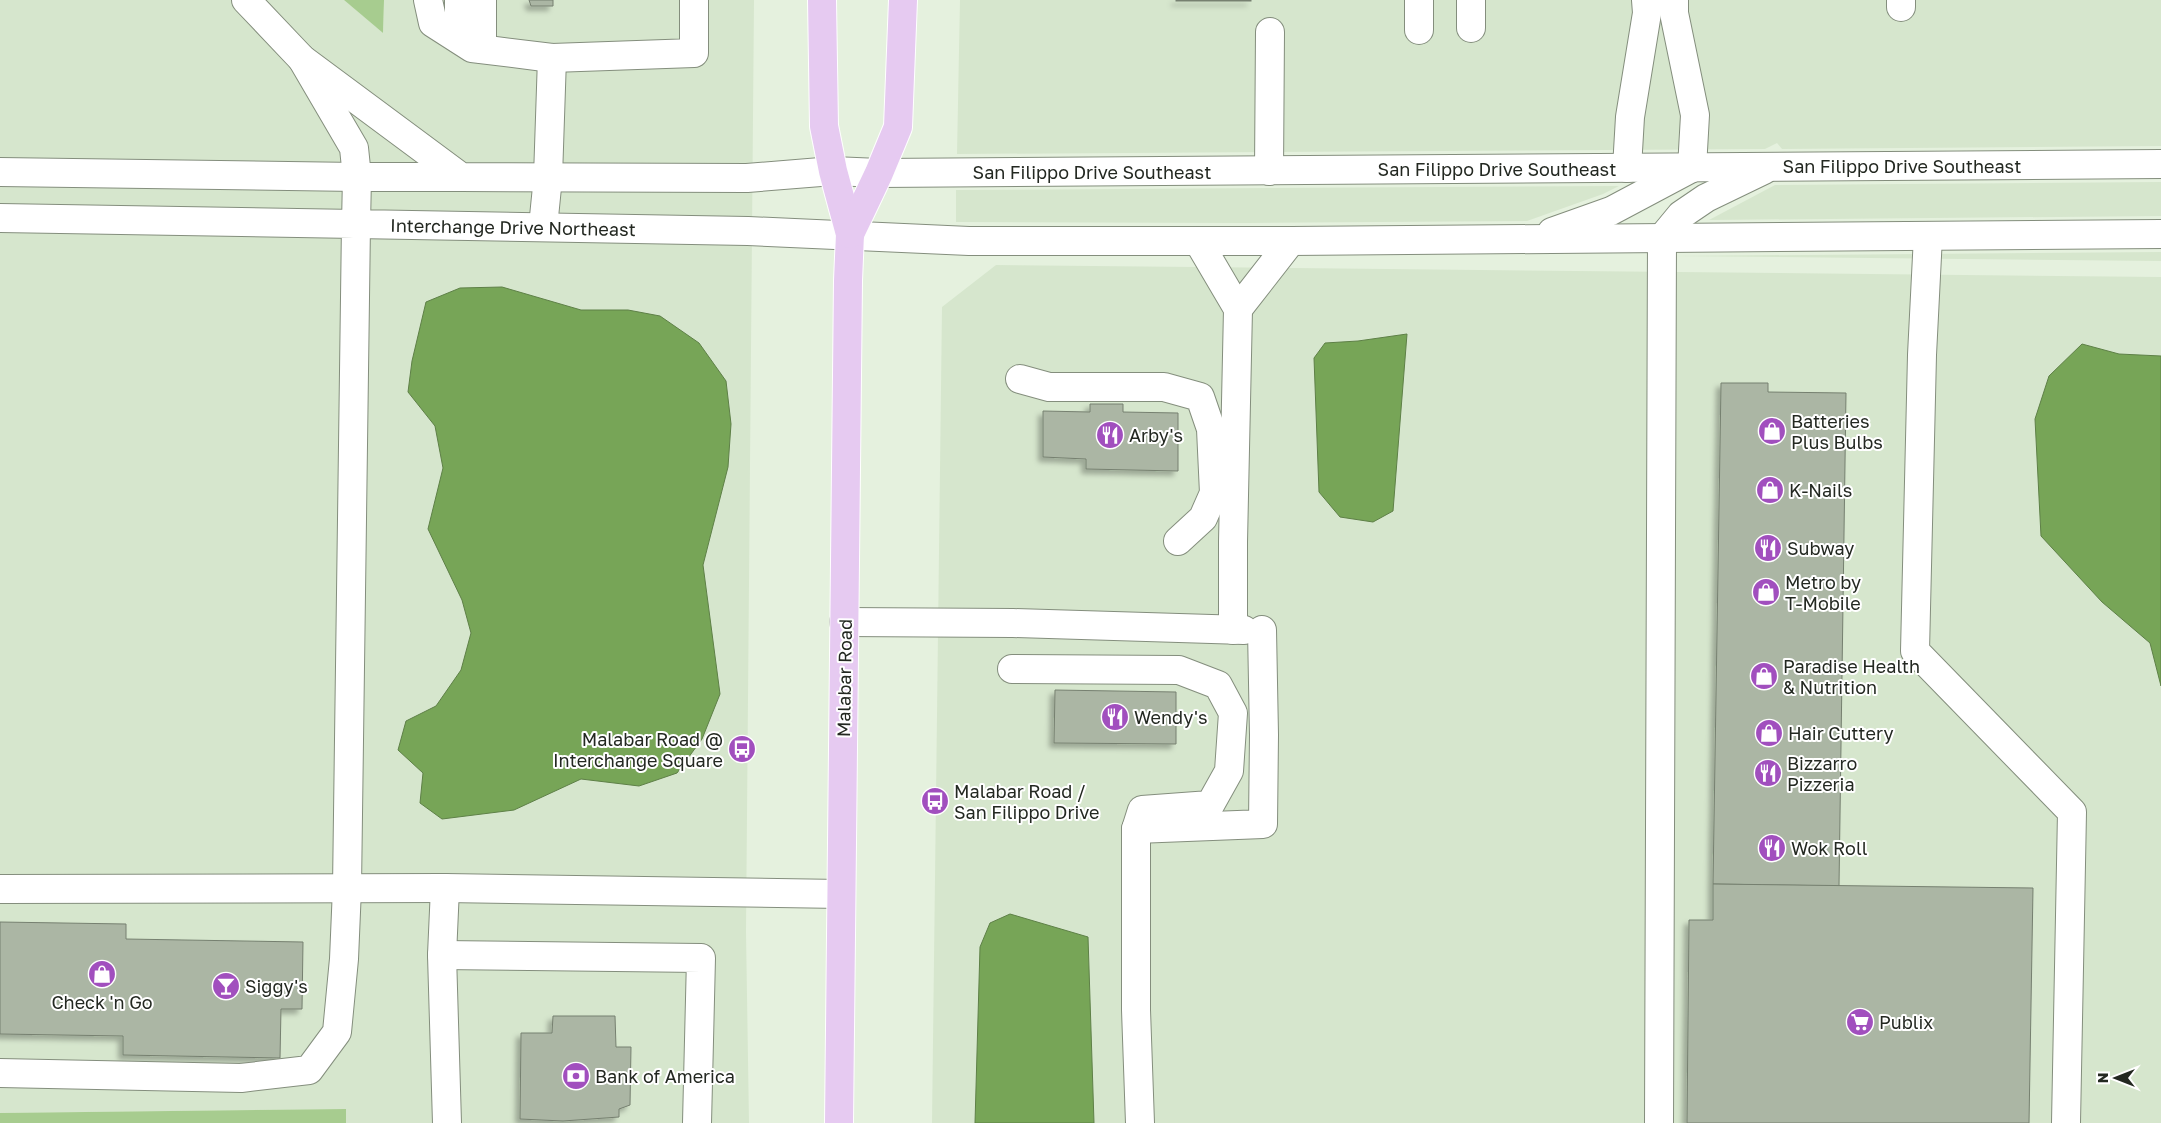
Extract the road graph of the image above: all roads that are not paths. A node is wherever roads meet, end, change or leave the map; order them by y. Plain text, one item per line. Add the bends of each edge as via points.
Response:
1 (246, 0) edge
2 (428, 0) edge
3 (447, 0) edge
4 (459, 0) edge
5 (482, 0) edge
6 (694, 0) edge
7 (822, 0) edge
8 (903, 0) edge
9 (1419, 0) edge
10 (1434, 0) edge
11 (1471, 0) edge
12 (1646, 0) edge
13 (1674, 0) edge
14 (1471, 28) dead end
15 (1270, 32) dead end
16 (463, 40) junction
17 (552, 58) junction
18 (302, 59) junction
19 (2161, 164) edge
20 (1770, 167) junction
21 (1627, 168) junction
22 (1692, 168) junction
23 (833, 171) junction
24 (1268, 171) junction
25 (0, 172) edge
26 (880, 173) junction
27 (357, 177) junction
28 (461, 177) junction
29 (548, 177) junction
30 (0, 218) edge
31 (356, 224) junction
32 (543, 227) junction
33 (850, 234) junction
34 (2161, 234) edge
35 (1928, 236) junction
36 (1662, 238) junction
37 (1531, 239) junction
38 (1198, 241) junction
39 (1290, 241) junction
40 (1238, 310) junction
41 (1020, 379) dead end
42 (1178, 541) dead end
43 (844, 622) junction
44 (1246, 630) junction
45 (1012, 669) dead end
46 (1136, 828) junction
47 (347, 888) junction
48 (445, 888) junction
49 (0, 889) edge
50 (841, 894) junction
51 (442, 956) junction
52 (0, 1073) edge
53 (447, 1123) edge
54 (697, 1123) edge
55 (839, 1123) edge
56 (1140, 1123) edge
57 (1659, 1123) edge
58 (2066, 1123) edge

1 - 18 street
2 - 16 street via 433,23
3 - 16 street
4 - 16 street
5 - 16 street
6 - 17 street via 694,53
7 - 23 main road via 824,126
8 - 26 main road via 898,127
9 - 10 street via 1426,30
11 - 14 street
12 - 21 street via 1647,13 1630,117
13 - 22 street via 1695,115
15 - 24 street
16 - 17 street
17 - 29 street
18 - 27 street via 354,148
18 - 28 street
19 - 20 street, San Filippo Drive Southeast
20 - 22 street, San Filippo Drive Southeast
20 - 36 street via 1706,198 1681,216
21 - 22 street, San Filippo Drive Southeast
21 - 24 street, San Filippo Drive Southeast
22 - 37 street via 1611,211
23 - 26 street, San Filippo Drive Southeast
23 - 29 street via 747,178
23 - 33 main road
24 - 26 street, San Filippo Drive Southeast
25 - 27 street
26 - 33 main road
27 - 28 street
27 - 31 street
28 - 29 street
29 - 32 street
30 - 31 street, Interchange Drive Northeast
31 - 32 street, Interchange Drive Northeast
31 - 47 street
32 - 33 street, Interchange Drive Northeast
33 - 38 street via 969,241
33 - 43 main road, Malabar Road
34 - 35 street
35 - 36 street
35 - 58 street via 1915,651 2072,812
36 - 37 street
36 - 57 street
37 - 39 street
38 - 39 street
38 - 40 street
39 - 40 street
40 - 44 street via 1233,542
41 - 42 street via 1049,387 1164,387 1200,397 1211,429 1214,494 1202,518
43 - 44 street
43 - 50 main road, Malabar Road
44 - 46 street via 1264,735 1263,824
45 - 46 street via 1179,670 1218,685 1233,713 1229,771 1210,805 1142,810
46 - 56 street
47 - 48 street
47 - 49 street
47 - 52 street via 337,1032 309,1070 241,1078
48 - 50 street
48 - 51 street
50 - 55 main road, Malabar Road
51 - 53 street
51 - 54 street via 700,958

